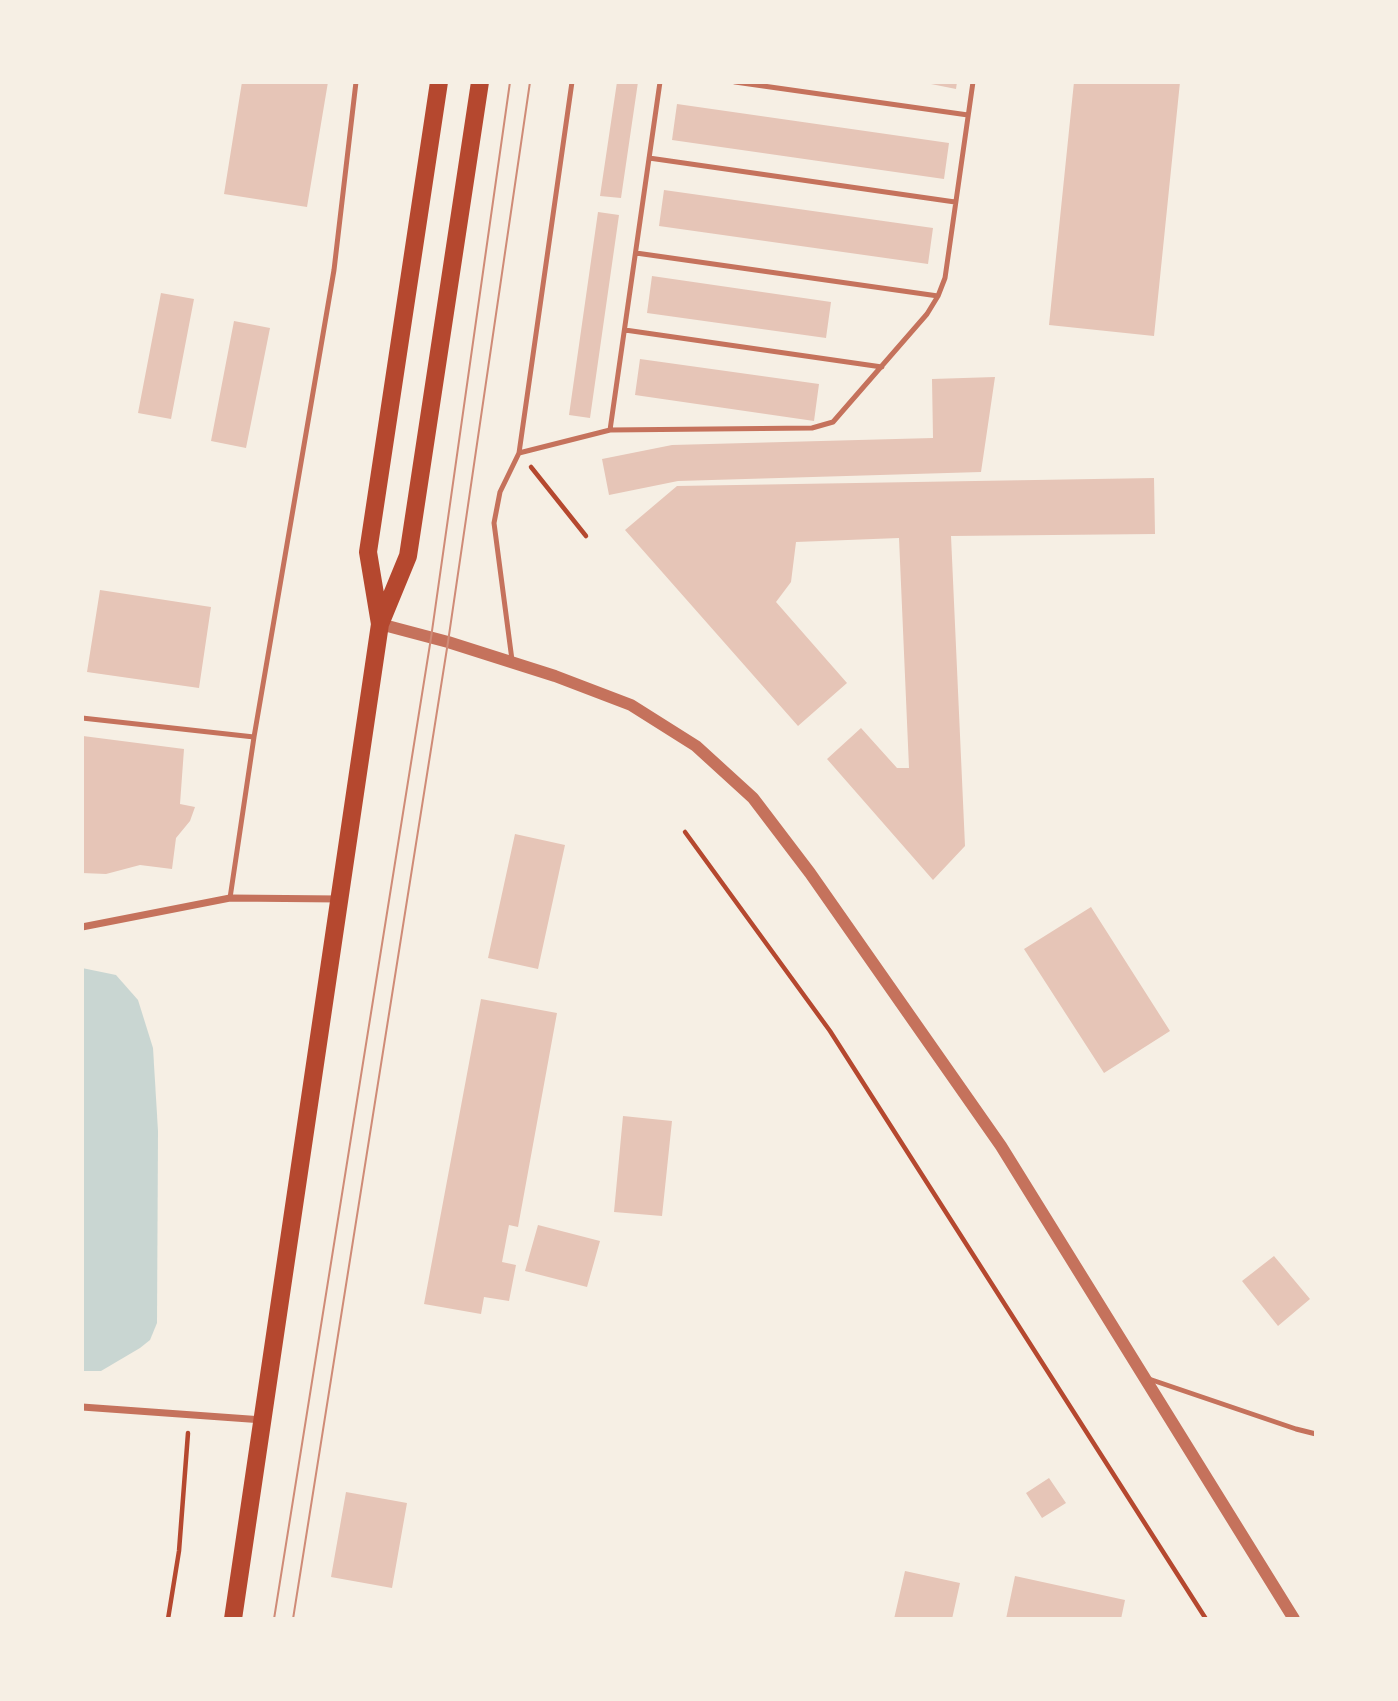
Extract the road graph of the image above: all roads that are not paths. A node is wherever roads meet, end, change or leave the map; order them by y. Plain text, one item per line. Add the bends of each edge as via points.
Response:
1 (356, 82) edge
2 (439, 82) edge
3 (480, 82) edge
4 (572, 82) edge
5 (660, 82) edge
6 (735, 82) edge
7 (972, 82) edge
8 (968, 116) junction
9 (649, 158) junction
10 (956, 202) junction
11 (636, 253) junction
12 (938, 296) junction
13 (625, 330) junction
14 (882, 366) junction
15 (610, 430) junction
16 (519, 453) junction
17 (380, 624) junction
18 (512, 663) junction
19 (82, 718) edge
20 (254, 737) junction
21 (230, 898) junction
22 (341, 899) junction
23 (82, 927) edge
24 (1146, 1378) junction
25 (82, 1407) edge
26 (263, 1420) junction
27 (1316, 1434) edge
28 (233, 1619) edge
29 (1294, 1619) edge

1 - 20 lane via 334,270
2 - 17 main road via 368,552
3 - 17 main road via 408,556
4 - 16 lane
5 - 9 lane
6 - 8 lane
7 - 8 lane
8 - 10 lane
9 - 10 lane
9 - 11 lane
10 - 12 lane
11 - 12 lane
11 - 13 lane
12 - 14 lane
13 - 14 lane
13 - 15 lane
14 - 15 lane via 845,410 823,427
15 - 16 lane
16 - 18 lane via 500,492 494,523
17 - 18 street
17 - 22 main road
18 - 24 street via 631,705 696,746 753,798 1001,1146
19 - 20 lane
20 - 21 lane
21 - 22 street
21 - 23 street
22 - 26 main road
24 - 27 lane
24 - 29 street
25 - 26 street
26 - 28 main road

